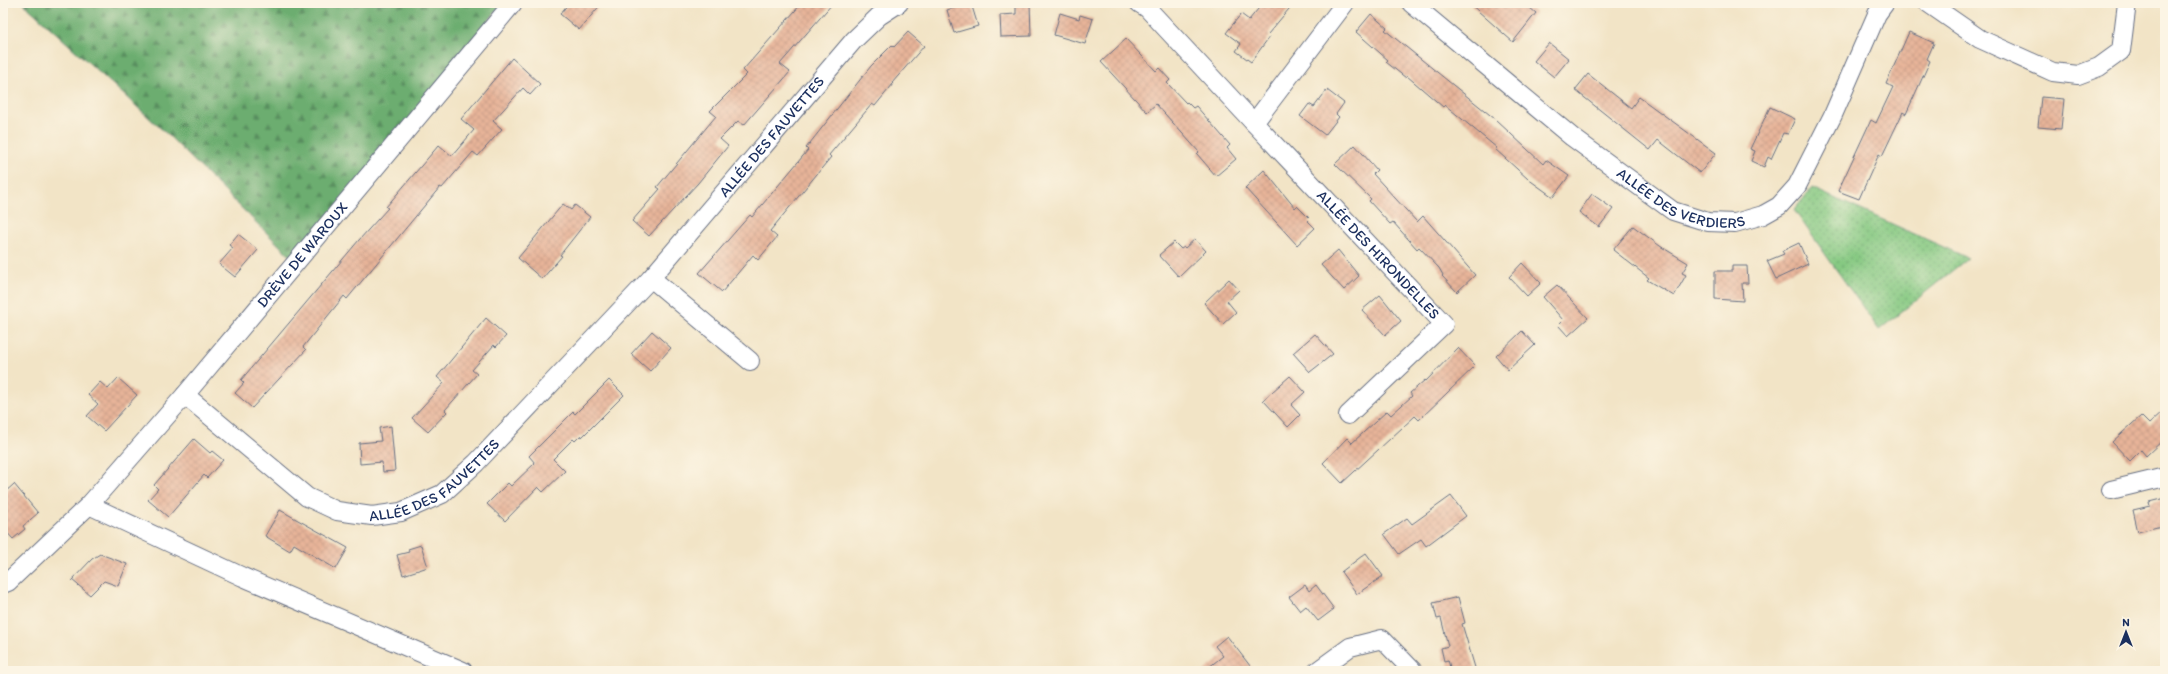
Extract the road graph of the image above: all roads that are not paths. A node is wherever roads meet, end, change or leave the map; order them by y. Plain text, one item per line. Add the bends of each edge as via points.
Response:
1 (513, 3) edge
2 (899, 3) edge
3 (1139, 3) edge
4 (1345, 3) edge
5 (1410, 3) edge
6 (1886, 3) edge
7 (1928, 3) edge
8 (2127, 3) edge
9 (1254, 124) junction
10 (651, 278) junction
11 (750, 361) dead end
12 (185, 395) junction
13 (1348, 415) dead end
14 (2165, 477) edge
15 (2111, 490) dead end
16 (89, 505) junction
17 (3, 584) edge
18 (463, 671) edge
19 (1317, 671) edge
20 (1413, 671) edge

1 - 12 street, DRÈVE DE WAROUX
2 - 10 street, ALLÉE DES FAUVETTES via 879,16 854,40
3 - 9 street via 1147,8
4 - 9 street
5 - 6 street, ALLÉE DES VERDIERS via 1572,137 1673,211 1708,222 1735,223 1763,215 1778,206 1797,186 1833,115 1877,14
7 - 8 street via 1980,39 2053,72 2078,75 2099,67 2121,51
9 - 13 street, ALLÉE DES HIRONDELLES via 1444,324
10 - 11 street
10 - 12 street, ALLÉE DES FAUVETTES via 476,462 442,494 401,512 372,516 337,511 307,497
12 - 16 street, DRÈVE DE WAROUX
14 - 15 street
16 - 17 street, DRÈVE DE WAROUX
16 - 18 street via 243,577
19 - 20 street via 1350,647 1382,639

